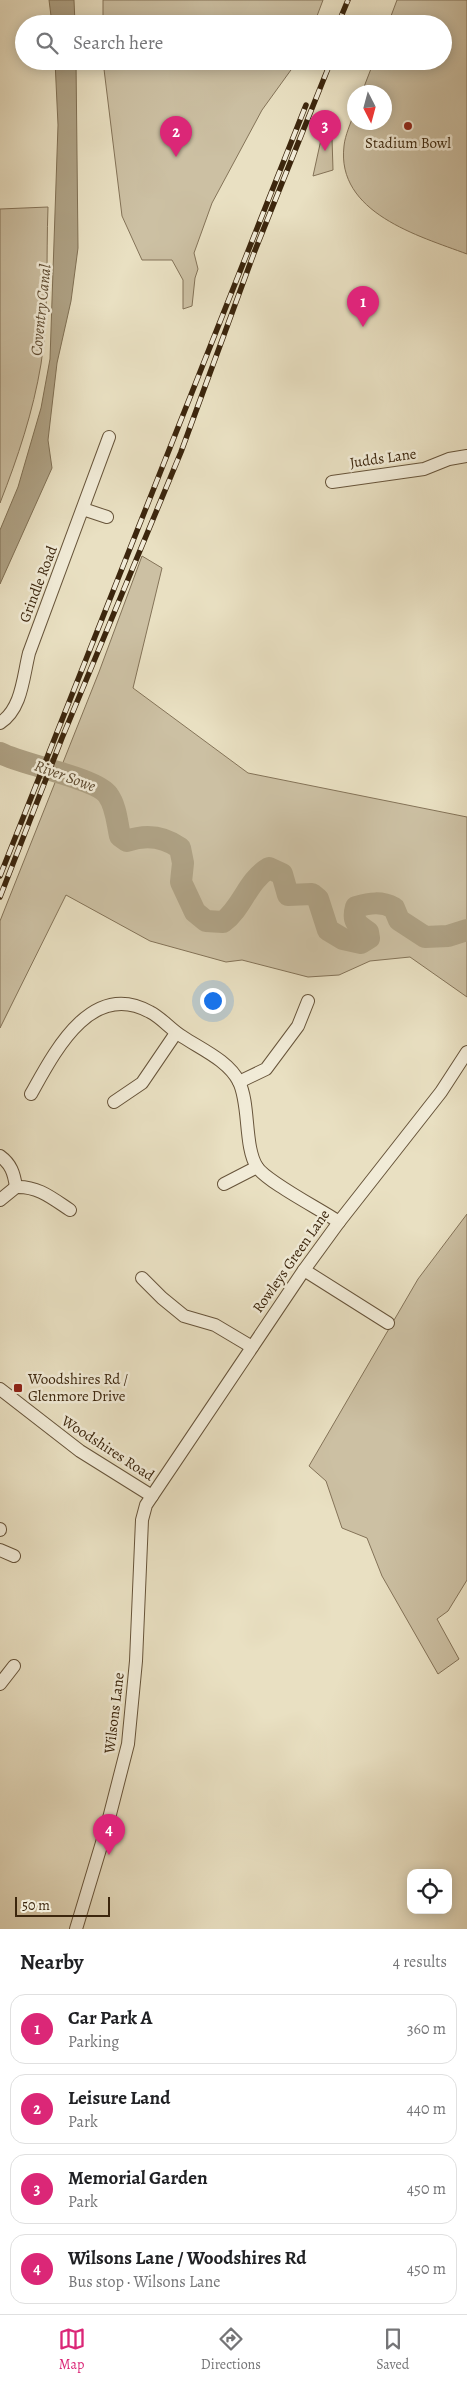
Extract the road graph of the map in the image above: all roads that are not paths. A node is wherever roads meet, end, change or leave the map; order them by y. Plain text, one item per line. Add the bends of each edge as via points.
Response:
1 (109, 437) dead end
2 (467, 456) edge
3 (332, 482) dead end
4 (83, 509) junction
5 (108, 517) dead end
6 (2, 722) edge
7 (308, 1001) dead end
8 (176, 1033) junction
9 (467, 1052) edge
10 (239, 1082) junction
11 (32, 1094) dead end
12 (114, 1102) dead end
13 (0, 1156) edge
14 (257, 1167) junction
15 (224, 1184) dead end
16 (16, 1187) junction
17 (0, 1200) edge
18 (70, 1210) dead end
19 (338, 1222) junction
20 (304, 1270) junction
21 (142, 1278) dead end
22 (388, 1323) dead end
23 (252, 1346) junction
24 (0, 1389) edge
25 (152, 1496) junction
26 (0, 1550) edge
27 (14, 1556) dead end
28 (14, 1666) dead end
29 (0, 1684) edge
30 (76, 1929) edge

1 - 4 street, Grindle Road
2 - 3 street, Judds Lane via 449,459 424,470
4 - 5 street
4 - 6 street, Grindle Road via 29,653 14,710
7 - 10 street via 298,1026 266,1069
8 - 10 street via 225,1065
8 - 11 street via 151,1012 138,1007 125,1004 102,1007 72,1030
8 - 12 street via 142,1083
9 - 19 street, Rowleys Green Lane via 441,1092
10 - 14 street
13 - 16 street via 8,1162
14 - 15 street
14 - 19 street
16 - 17 street
16 - 18 street via 42,1191
19 - 20 street, Rowleys Green Lane
20 - 22 street
20 - 23 street, Rowleys Green Lane
21 - 23 street via 184,1316 216,1326
23 - 25 street, Rowleys Green Lane
24 - 25 street, Woodshires Road via 80,1451
25 - 30 street, Wilsons Lane via 142,1520 136,1661 128,1744
26 - 27 street
28 - 29 street

